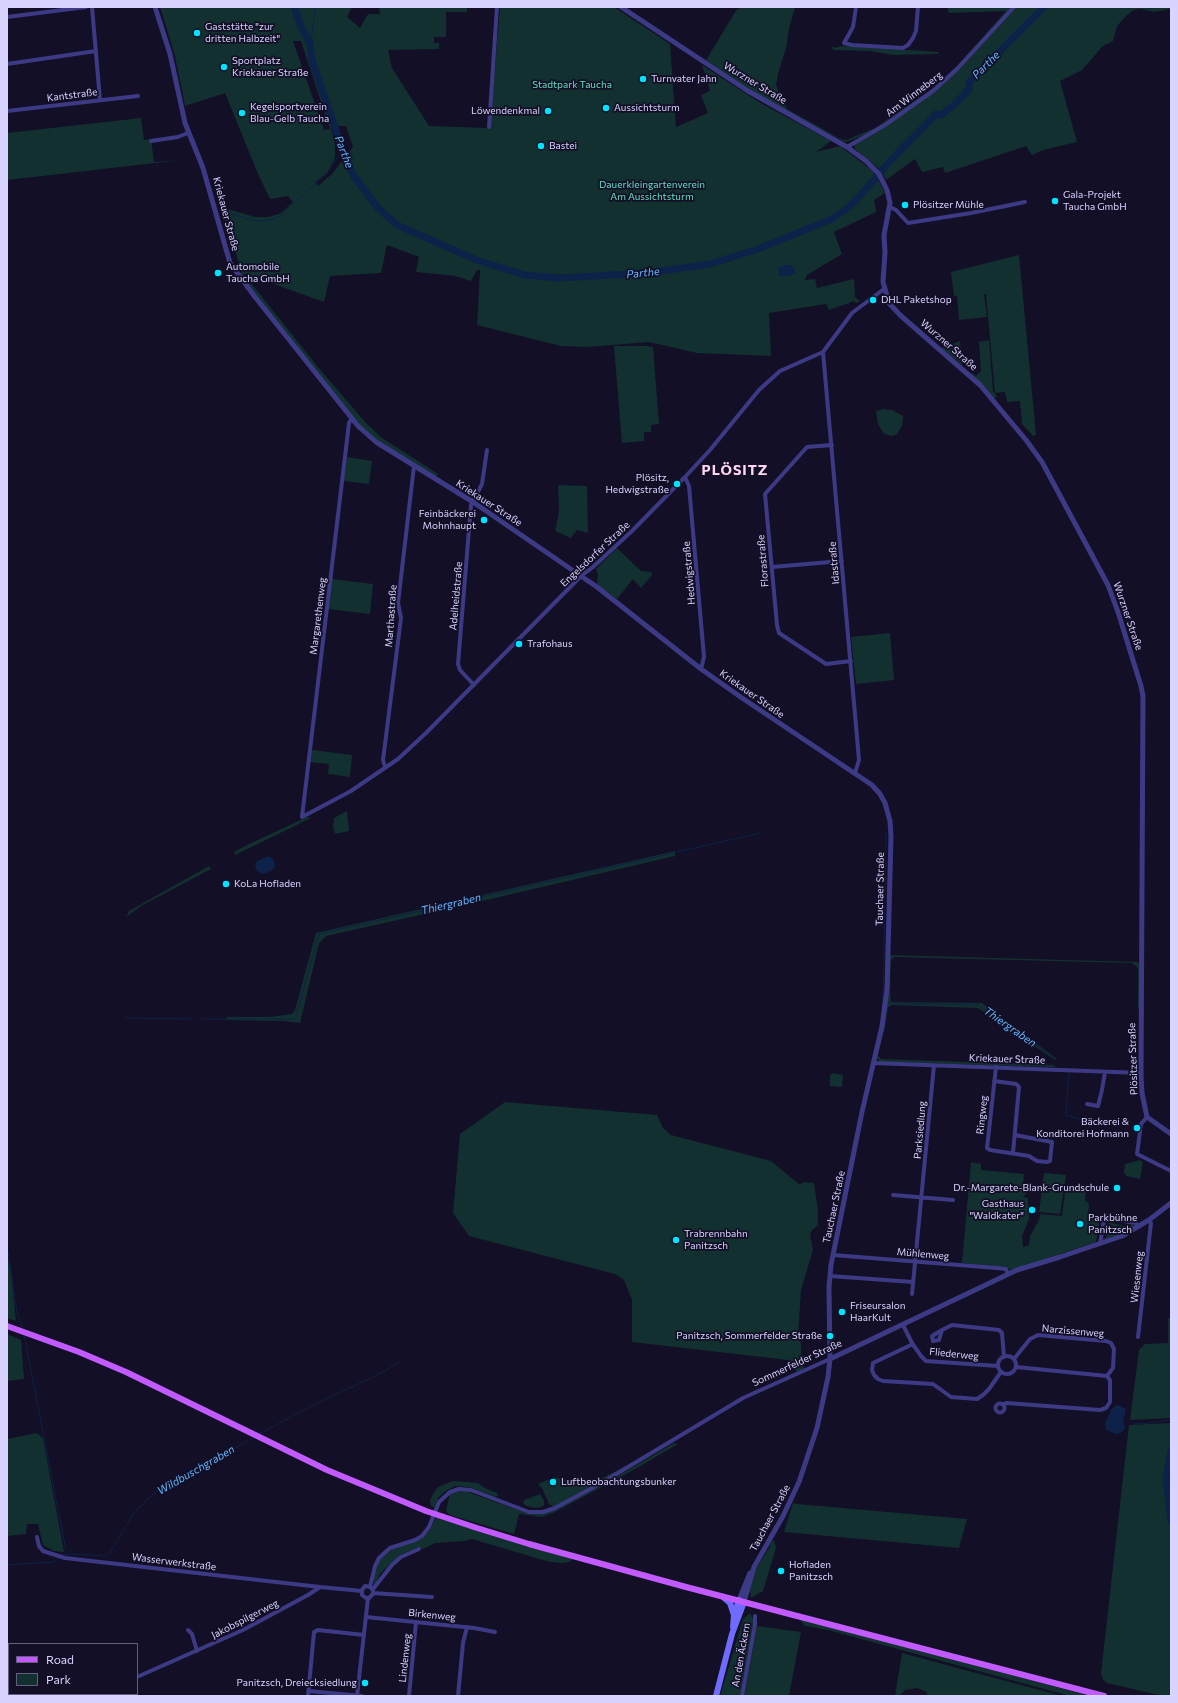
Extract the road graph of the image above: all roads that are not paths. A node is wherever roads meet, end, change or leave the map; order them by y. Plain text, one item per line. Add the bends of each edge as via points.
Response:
1 (86, 7) edge
2 (92, 7) edge
3 (156, 7) edge
4 (497, 7) edge
5 (621, 7) edge
6 (856, 7) edge
7 (918, 7) edge
8 (1014, 7) edge
9 (7, 17) edge
10 (96, 51) junction
11 (7, 64) edge
12 (138, 96) dead end
13 (100, 100) junction
14 (7, 111) edge
15 (489, 127) dead end
16 (188, 133) junction
17 (151, 141) dead end
18 (847, 147) junction
19 (1025, 202) dead end
20 (890, 207) junction
21 (884, 289) junction
22 (824, 352) junction
23 (352, 418) junction
24 (832, 445) junction
25 (487, 450) dead end
26 (414, 466) junction
27 (684, 477) junction
28 (472, 502) junction
29 (842, 561) junction
30 (772, 566) junction
31 (581, 576) junction
32 (851, 661) junction
33 (701, 669) junction
34 (474, 686) junction
35 (385, 767) junction
36 (855, 773) junction
37 (886, 802) joint
38 (302, 818) joint
39 (1141, 961) joint
40 (873, 1064) junction
41 (934, 1065) junction
42 (996, 1067) junction
43 (1105, 1072) junction
44 (1141, 1073) junction
45 (994, 1082) junction
46 (1086, 1104) dead end
47 (1147, 1117) junction
48 (1171, 1134) edge
49 (1015, 1136) junction
50 (1013, 1153) junction
51 (1171, 1172) edge
52 (893, 1195) dead end
53 (922, 1197) junction
54 (953, 1200) dead end
55 (1171, 1203) edge
56 (1150, 1220) junction
57 (1138, 1226) junction
58 (1100, 1244) junction
59 (833, 1255) junction
60 (915, 1261) junction
61 (1008, 1274) junction
62 (830, 1276) junction
63 (913, 1282) junction
64 (912, 1294) dead end
65 (903, 1325) junction
66 (7, 1326) edge
67 (942, 1330) dead end
68 (1138, 1337) dead end
69 (913, 1344) junction
70 (1004, 1357) junction
71 (830, 1359) junction
72 (1014, 1359) junction
73 (998, 1366) junction
74 (1016, 1367) junction
75 (1002, 1372) junction
76 (1107, 1376) junction
77 (1004, 1404) dead end
78 (37, 1537) dead end
79 (419, 1548) dead end
80 (320, 1587) junction
81 (372, 1590) junction
82 (362, 1591) junction
83 (432, 1597) dead end
84 (723, 1597) junction
85 (368, 1598) junction
86 (741, 1601) junction
87 (734, 1615) junction
88 (755, 1616) dead end
89 (366, 1617) junction
90 (416, 1622) junction
91 (467, 1627) junction
92 (188, 1630) dead end
93 (495, 1632) dead end
94 (732, 1634) junction
95 (364, 1635) junction
96 (197, 1651) junction
97 (138, 1677) edge
98 (308, 1694) edge
99 (357, 1696) edge
100 (362, 1696) edge
101 (409, 1696) edge
102 (458, 1696) edge
103 (716, 1696) edge
104 (742, 1696) edge
105 (1104, 1696) edge

1 - 9 street
2 - 10 street
3 - 16 street, Kriekauer Straße
4 - 15 street
5 - 18 street, Wurzner Straße via 748,91
6 - 7 street via 853,27 844,42 852,45 903,48 910,43 916,31
8 - 18 street, Am Winneberg via 928,95 885,125
10 - 11 street
10 - 13 street
12 - 13 street, Kantstraße
13 - 14 street, Kantstraße
16 - 17 street
16 - 23 street, Kriekauer Straße via 203,168 230,263
18 - 20 street, Wurzner Straße via 875,170 887,190
19 - 20 street via 908,223
20 - 21 street, Wurzner Straße via 884,235
21 - 22 street via 852,313
21 - 39 street, Wurzner Straße via 894,310 980,384 1026,440 1042,462 1108,585 1141,686
22 - 24 street, Idastraße
22 - 27 street, Engelsdorfer Straße via 780,371 758,390 710,450
23 - 26 street, Kriekauer Straße via 370,437
23 - 38 street, Margarethenweg via 349,423
24 - 29 street, Idastraße
24 - 30 street, Florastraße via 807,447 765,494
25 - 28 street via 482,484
26 - 28 street, Kriekauer Straße
26 - 35 street, Marthastraße via 398,604 401,618
27 - 31 street, Engelsdorfer Straße via 633,530
27 - 33 street, Hedwigstraße via 689,486 704,657
28 - 31 street, Kriekauer Straße
28 - 34 street, Adelheidstraße via 458,664
29 - 30 street
29 - 32 street, Idastraße
30 - 32 street, Florastraße via 776,625 779,633 826,664
31 - 33 street, Kriekauer Straße
31 - 34 street, Engelsdorfer Straße
32 - 36 street, Idastraße via 859,760
33 - 36 street, Kriekauer Straße
34 - 35 street, Engelsdorfer Straße via 398,759
35 - 38 street, Engelsdorfer Straße via 351,791
36 - 37 street, Kriekauer Straße via 876,789
37 - 40 street, Tauchaer Straße via 891,836 887,989
39 - 44 street, Plösitzer Straße
40 - 41 street, Kriekauer Straße
40 - 59 street, Tauchaer Straße
41 - 42 street, Kriekauer Straße
41 - 53 street, Parksiedlung
42 - 43 street, Kriekauer Straße
42 - 45 street, Ringweg
43 - 44 street, Kriekauer Straße
43 - 46 street via 1098,1106
44 - 47 street, Plösitzer Straße
45 - 49 street via 1019,1086
45 - 50 street, Ringweg via 987,1148
47 - 48 street
47 - 51 street via 1141,1124 1137,1154
49 - 50 street
49 - 50 street, Ringweg via 1049,1140 1052,1146 1048,1162
52 - 53 street
53 - 54 street
53 - 60 street, Parksiedlung
55 - 56 street, Sommerfelder Straße
56 - 57 street, Sommerfelder Straße
56 - 68 street, Wiesenweg
57 - 58 street, Sommerfelder Straße via 1122,1236
57 - 58 street via 1136,1223 1106,1218
58 - 61 street, Sommerfelder Straße
59 - 60 street, Mühlenweg
59 - 62 street, Tauchaer Straße
60 - 61 street, Mühlenweg via 1006,1269
60 - 63 street, Parksiedlung
61 - 65 street, Sommerfelder Straße
62 - 63 street
62 - 71 street, Tauchaer Straße
63 - 64 street, Parksiedlung
65 - 69 street, Fliederweg
65 - 71 street, Sommerfelder Straße
66 - 84 main road via 126,1372 370,1489 462,1523 554,1552
67 - 70 street via 952,1325 999,1330 1002,1334
69 - 73 street, Fliederweg via 926,1361
69 - 75 street via 873,1363 874,1375 883,1381 933,1384 951,1397 977,1398 983,1396
70 - 72 street
70 - 73 street
71 - 81 street, Sommerfelder Straße via 743,1398 609,1479 555,1508 543,1512 529,1512 471,1490 450,1492 438,1503 431,1523 419,1538 394,1546 379,1558 374,1566
71 - 86 street, Tauchaer Straße via 817,1428 799,1482 754,1567
72 - 74 street
72 - 76 street, Narzissenweg via 1035,1336 1106,1341 1111,1343 1114,1349 1113,1368
73 - 75 street
74 - 75 street via 1010,1374
74 - 76 street
76 - 77 street, Narzissenweg via 1110,1380 1110,1402 1106,1408 1100,1410
78 - 80 street, Wasserwerkstraße via 43,1551 65,1558
79 - 81 street via 392,1565
80 - 82 street
80 - 96 street, Jakobspilgerweg via 256,1624
81 - 82 street via 365,1586
81 - 83 street
81 - 85 street
82 - 85 street via 364,1597
84 - 86 main road
84 - 87 main road via 730,1604
85 - 89 street
86 - 87 main road
86 - 94 main road
86 - 105 main road
87 - 94 main road
88 - 104 street, An den Äckern
89 - 90 street, Birkenweg
89 - 95 street
90 - 91 street, Birkenweg
90 - 101 street, Lindenweg
91 - 93 street, Birkenweg
91 - 102 street
92 - 96 street via 192,1634
94 - 103 main road
95 - 98 street via 318,1630 314,1632
95 - 99 street
96 - 97 street, Jakobspilgerweg
98 - 99 street
99 - 100 street

